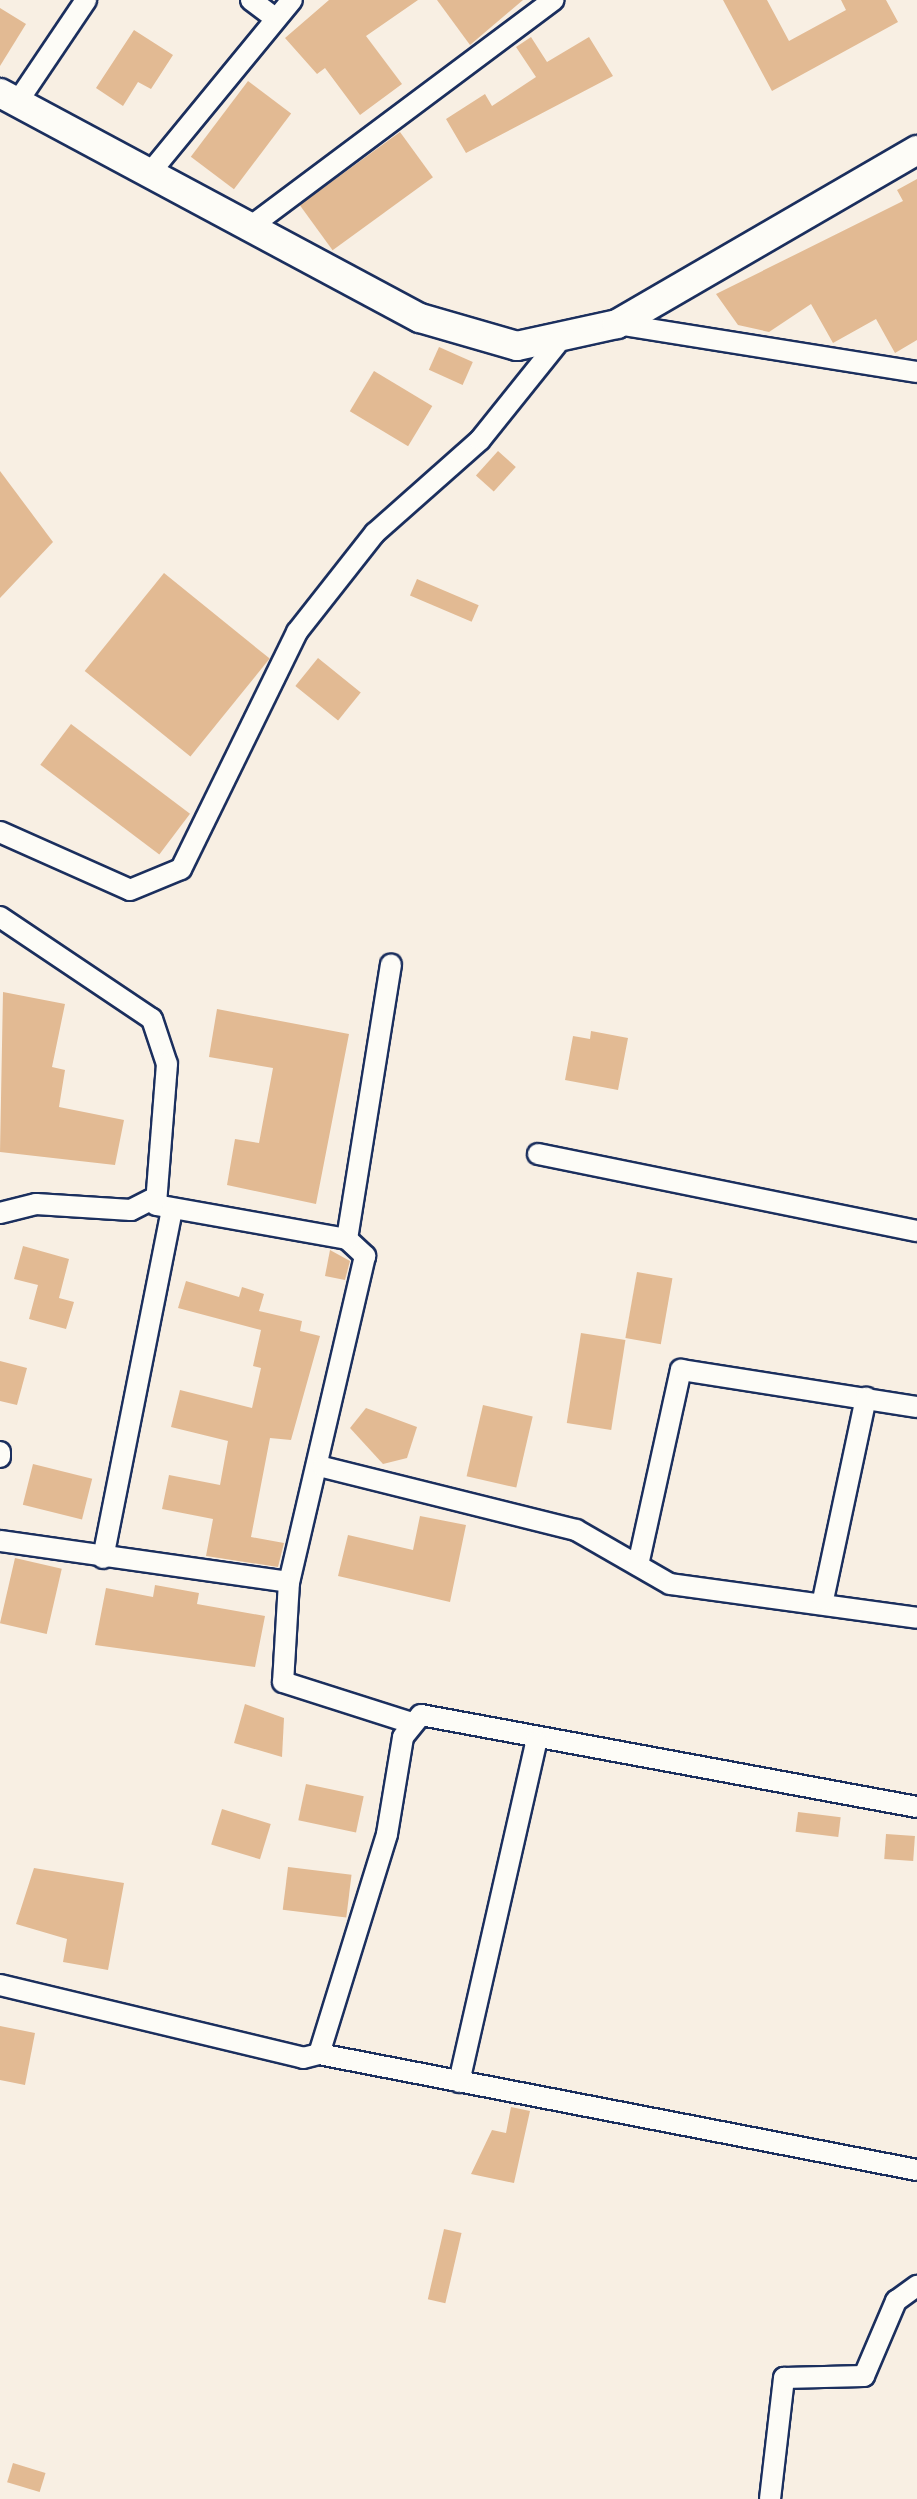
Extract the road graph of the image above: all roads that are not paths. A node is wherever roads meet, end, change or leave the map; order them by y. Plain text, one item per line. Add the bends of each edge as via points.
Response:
1 (86, 0) edge
2 (251, 0) edge
3 (292, 0) edge
4 (554, 0) edge
5 (275, 18) junction
6 (9, 97) edge
7 (917, 150) edge
8 (149, 174) junction
9 (250, 227) junction
10 (617, 324) junction
11 (556, 345) junction
12 (917, 372) edge
13 (0, 832) edge
14 (0, 918) edge
15 (391, 964) dead end
16 (538, 1154) dead end
17 (152, 1200) junction
18 (172, 1210) junction
19 (0, 1213) edge
20 (917, 1232) edge
21 (347, 1239) junction
22 (866, 1398) junction
23 (917, 1407) edge
24 (323, 1467) junction
25 (0, 1541) edge
26 (103, 1558) junction
27 (638, 1565) junction
28 (290, 1582) junction
29 (823, 1600) junction
30 (917, 1618) edge
31 (408, 1722) junction
32 (536, 1742) junction
33 (917, 1807) edge
34 (0, 1985) edge
35 (319, 2054) junction
36 (459, 2082) junction
37 (917, 2170) edge
38 (917, 2286) edge
39 (770, 2499) edge

1 - 6 street
2 - 5 street
3 - 5 street
4 - 9 street
5 - 8 street
6 - 8 main road
7 - 10 main road
8 - 9 main road
9 - 11 main road via 445,329
10 - 11 main road
10 - 12 street
11 - 13 street via 480,440 375,533 297,632 180,869 130,890
14 - 17 street via 152,1019 166,1064
15 - 21 street
16 - 20 street
17 - 18 street
17 - 19 street via 131,1210 36,1204
18 - 21 street
18 - 26 street
21 - 24 street via 365,1256 364,1278
22 - 23 street
22 - 27 street via 682,1370
22 - 29 street
24 - 27 street via 576,1530
24 - 28 street
25 - 26 street
26 - 28 street
27 - 29 street via 701,1590
28 - 31 street via 283,1682
29 - 30 street
31 - 32 street via 421,1715
31 - 35 street via 387,1834
32 - 33 street
32 - 36 street
34 - 35 street via 303,2058
35 - 36 street
36 - 37 street
38 - 39 street via 896,2301 864,2376 784,2378

